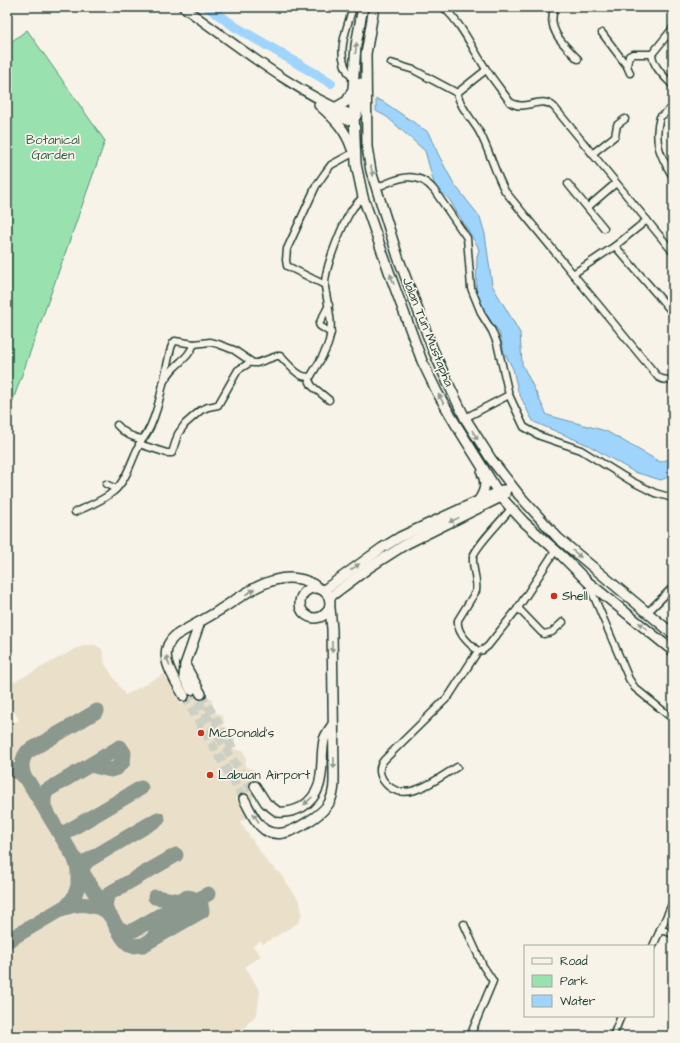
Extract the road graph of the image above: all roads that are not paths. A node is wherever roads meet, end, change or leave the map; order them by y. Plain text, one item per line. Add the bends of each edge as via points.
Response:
1 (183, 7) edge
2 (353, 7) edge
3 (363, 7) edge
4 (374, 7) edge
5 (443, 7) edge
6 (555, 7) edge
7 (673, 28) edge
8 (602, 33) dead end
9 (366, 54) junction
10 (652, 54) junction
11 (578, 59) dead end
12 (391, 63) dead end
13 (626, 66) junction
14 (486, 70) junction
15 (630, 72) dead end
16 (353, 79) junction
17 (673, 86) edge
18 (297, 87) junction
19 (353, 90) junction
20 (457, 93) junction
21 (319, 105) junction
22 (673, 107) edge
23 (335, 108) junction
24 (355, 118) junction
25 (625, 119) dead end
26 (367, 148) junction
27 (353, 153) junction
28 (592, 154) junction
29 (356, 164) junction
30 (673, 177) edge
31 (616, 183) junction
32 (568, 184) dead end
33 (376, 188) junction
34 (363, 197) junction
35 (588, 207) junction
36 (647, 220) junction
37 (604, 228) dead end
38 (616, 246) junction
39 (672, 248) edge
40 (573, 274) junction
41 (325, 285) junction
42 (329, 305) junction
43 (673, 313) edge
44 (330, 333) junction
45 (194, 344) junction
46 (251, 362) junction
47 (308, 378) junction
48 (673, 381) edge
49 (162, 382) junction
50 (509, 395) junction
51 (329, 400) dead end
52 (465, 418) junction
53 (117, 425) dead end
54 (141, 441) junction
55 (466, 442) junction
56 (490, 459) junction
57 (106, 484) dead end
58 (116, 489) junction
59 (502, 493) junction
60 (673, 498) edge
61 (478, 505) junction
62 (509, 511) junction
63 (75, 512) dead end
64 (524, 522) junction
65 (558, 538) junction
66 (555, 551) junction
67 (588, 582) junction
68 (673, 587) edge
69 (323, 591) junction
70 (330, 608) junction
71 (518, 608) junction
72 (647, 613) junction
73 (200, 622) junction
74 (563, 622) dead end
75 (673, 634) edge
76 (478, 651) junction
77 (673, 651) edge
78 (185, 665) junction
79 (201, 694) tunnel mouth
80 (673, 719) edge
81 (333, 724) junction
82 (457, 767) dead end
83 (254, 791) tunnel mouth
84 (244, 799) tunnel mouth
85 (673, 902) edge
86 (464, 924) dead end
87 (660, 929) junction
88 (673, 934) edge
89 (653, 945) edge
90 (622, 1017) edge
91 (470, 1036) edge
92 (613, 1036) edge

1 - 18 main road
2 - 16 street via 342,52 345,66
16 -> 3 main road, Jalan Tun Mustapha
4 - 9 main road
5 - 14 street via 461,29
6 - 11 street via 552,18 555,33
7 - 10 street
8 - 13 street
9 - 24 main road via 359,107
9 - 26 main road
10 - 13 street via 633,54 629,56
10 - 17 street via 656,66
12 - 20 street via 414,70
13 - 15 street
14 - 20 street
14 - 28 street via 515,106 539,102 551,104
16 - 19 main road, Jalan Tun Mustapha
18 - 21 main road
18 - 23 main road
19 - 23 main road via 346,101
19 - 24 main road, Jalan Tun Mustapha
20 - 40 street via 481,135 505,191
21 - 24 main road via 346,120
21 - 27 main road via 340,125
22 - 30 street via 660,117 656,137 658,147
23 - 24 main road
24 - 26 main road via 363,130
24 - 29 main road, Jalan Tun Mustapha
25 - 28 street via 617,125 615,136
26 -> 33 main road
27 - 29 main road
27 - 41 street via 331,165 325,172 287,250 287,266
28 - 31 street
29 - 34 main road, Jalan Tun Mustapha
31 - 35 street
31 - 36 street
32 - 35 street
33 - 50 street via 406,178 424,180 434,190 467,238 471,288 497,343
33 - 52 main road via 398,257 433,350
34 - 41 street via 352,209 345,223 334,249
55 -> 34 main road, Jalan Tun Mustapha via 422,361
35 - 37 street
36 - 38 street
36 - 39 street
38 - 40 street
38 - 43 street
40 - 48 street via 658,377
41 - 42 street
42 - 44 street
42 - 44 street via 319,324
44 - 47 street via 326,349
45 - 46 street via 218,344 234,350
45 - 49 street via 184,360
45 - 49 street via 173,342
46 - 47 street via 258,363 280,356 301,376
46 - 54 street via 238,370 218,405 201,410 184,424 172,452 167,453
47 - 51 street via 312,386
49 - 54 street via 152,421
50 - 52 street
50 - 60 street via 524,427 530,431 581,450 631,481
52 -> 56 main road
53 - 54 street
54 - 58 street via 126,475
55 - 59 main road, Jalan Tun Mustapha
55 - 61 main road via 486,483
56 - 59 main road
56 - 65 main road
57 - 58 street
58 - 63 street
59 - 61 main road
59 - 64 main road, Jalan Tun Mustapha
59 - 65 main road
61 - 62 main road via 498,505
61 - 69 main road
62 - 64 main road
62 - 76 street via 475,552 473,565 476,591 458,620 458,629
64 - 66 main road, Jalan Tun Mustapha
65 -> 72 main road
66 - 67 main road, Jalan Tun Mustapha
66 - 71 street
77 -> 67 main road, Jalan Tun Mustapha
67 - 80 street via 629,679 635,688
68 - 72 street
69 - 70 main road
69 - 70 main road via 307,590 303,594 300,603 304,613 318,618
73 -> 69 main road via 260,586 275,580 299,579
70 -> 81 main road
71 - 74 street via 544,634 552,632
71 - 76 street via 488,646
72 - 75 main road
73 - 78 main road
78 -> 73 main road via 184,677 188,693 166,660 167,646 175,636
76 - 82 street via 450,696 380,764 379,770 387,785 402,793 416,790
78 - 79 main road
81 -> 83 main road via 324,738 320,780 316,793 306,804 285,813 278,812
81 -> 84 main road via 334,791 322,811 289,831 272,833 260,825
85 - 87 street
86 - 91 street via 493,981
87 - 88 street
87 - 89 street
90 - 92 street

